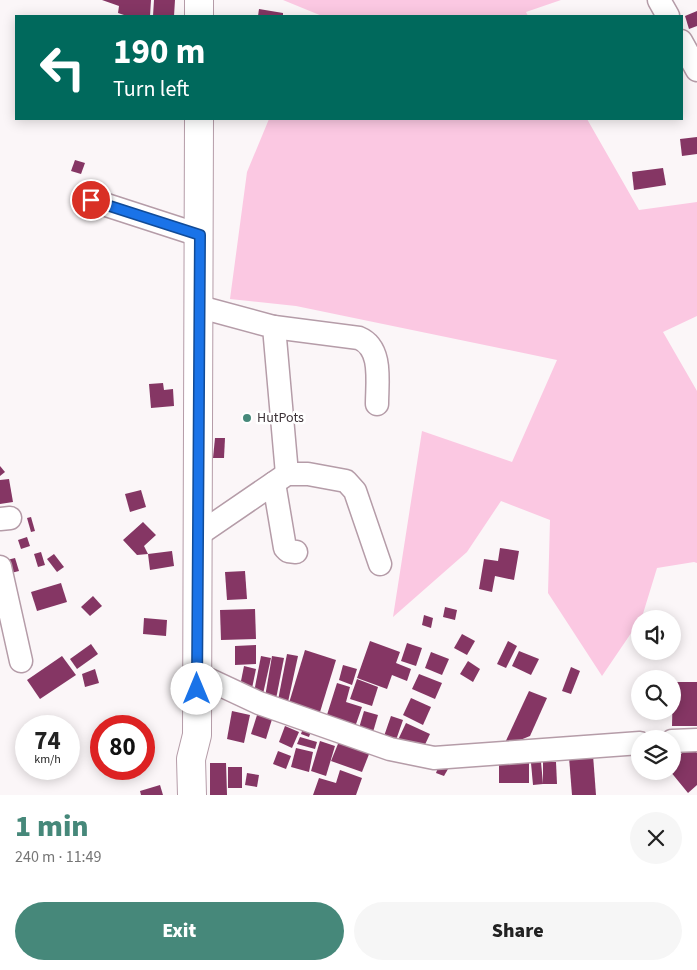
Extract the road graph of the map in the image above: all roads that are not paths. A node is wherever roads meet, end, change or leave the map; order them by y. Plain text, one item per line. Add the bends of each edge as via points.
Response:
1 (199, 0) edge
2 (659, 0) edge
3 (199, 15) edge
4 (667, 15) edge
5 (687, 40) edge
6 (697, 70) edge
7 (199, 120) edge
8 (91, 200) dead end
9 (200, 235) junction
10 (200, 306) junction
11 (274, 327) junction
12 (377, 404) dead end
13 (280, 479) junction
14 (198, 535) junction
15 (296, 552) dead end
16 (380, 564) dead end
17 (0, 567) edge
18 (21, 661) dead end
19 (197, 674) junction
20 (197, 735) junction
21 (697, 740) edge
22 (681, 741) edge
23 (631, 744) edge
24 (192, 795) edge
25 (203, 795) edge

1 - 3 highway
2 - 4 street
5 - 6 street
7 - 9 highway
8 - 9 street
9 - 10 highway
10 - 11 street
10 - 14 highway
11 - 12 street via 367,341 377,366
11 - 13 street
13 - 14 street
13 - 15 street via 285,548
13 - 16 street via 308,474 346,481 355,491
14 - 19 highway
17 - 18 street
19 - 20 highway
19 - 23 street via 259,703 390,749 434,758
20 - 24 highway via 191,759
20 - 25 highway via 203,758
21 - 22 street

